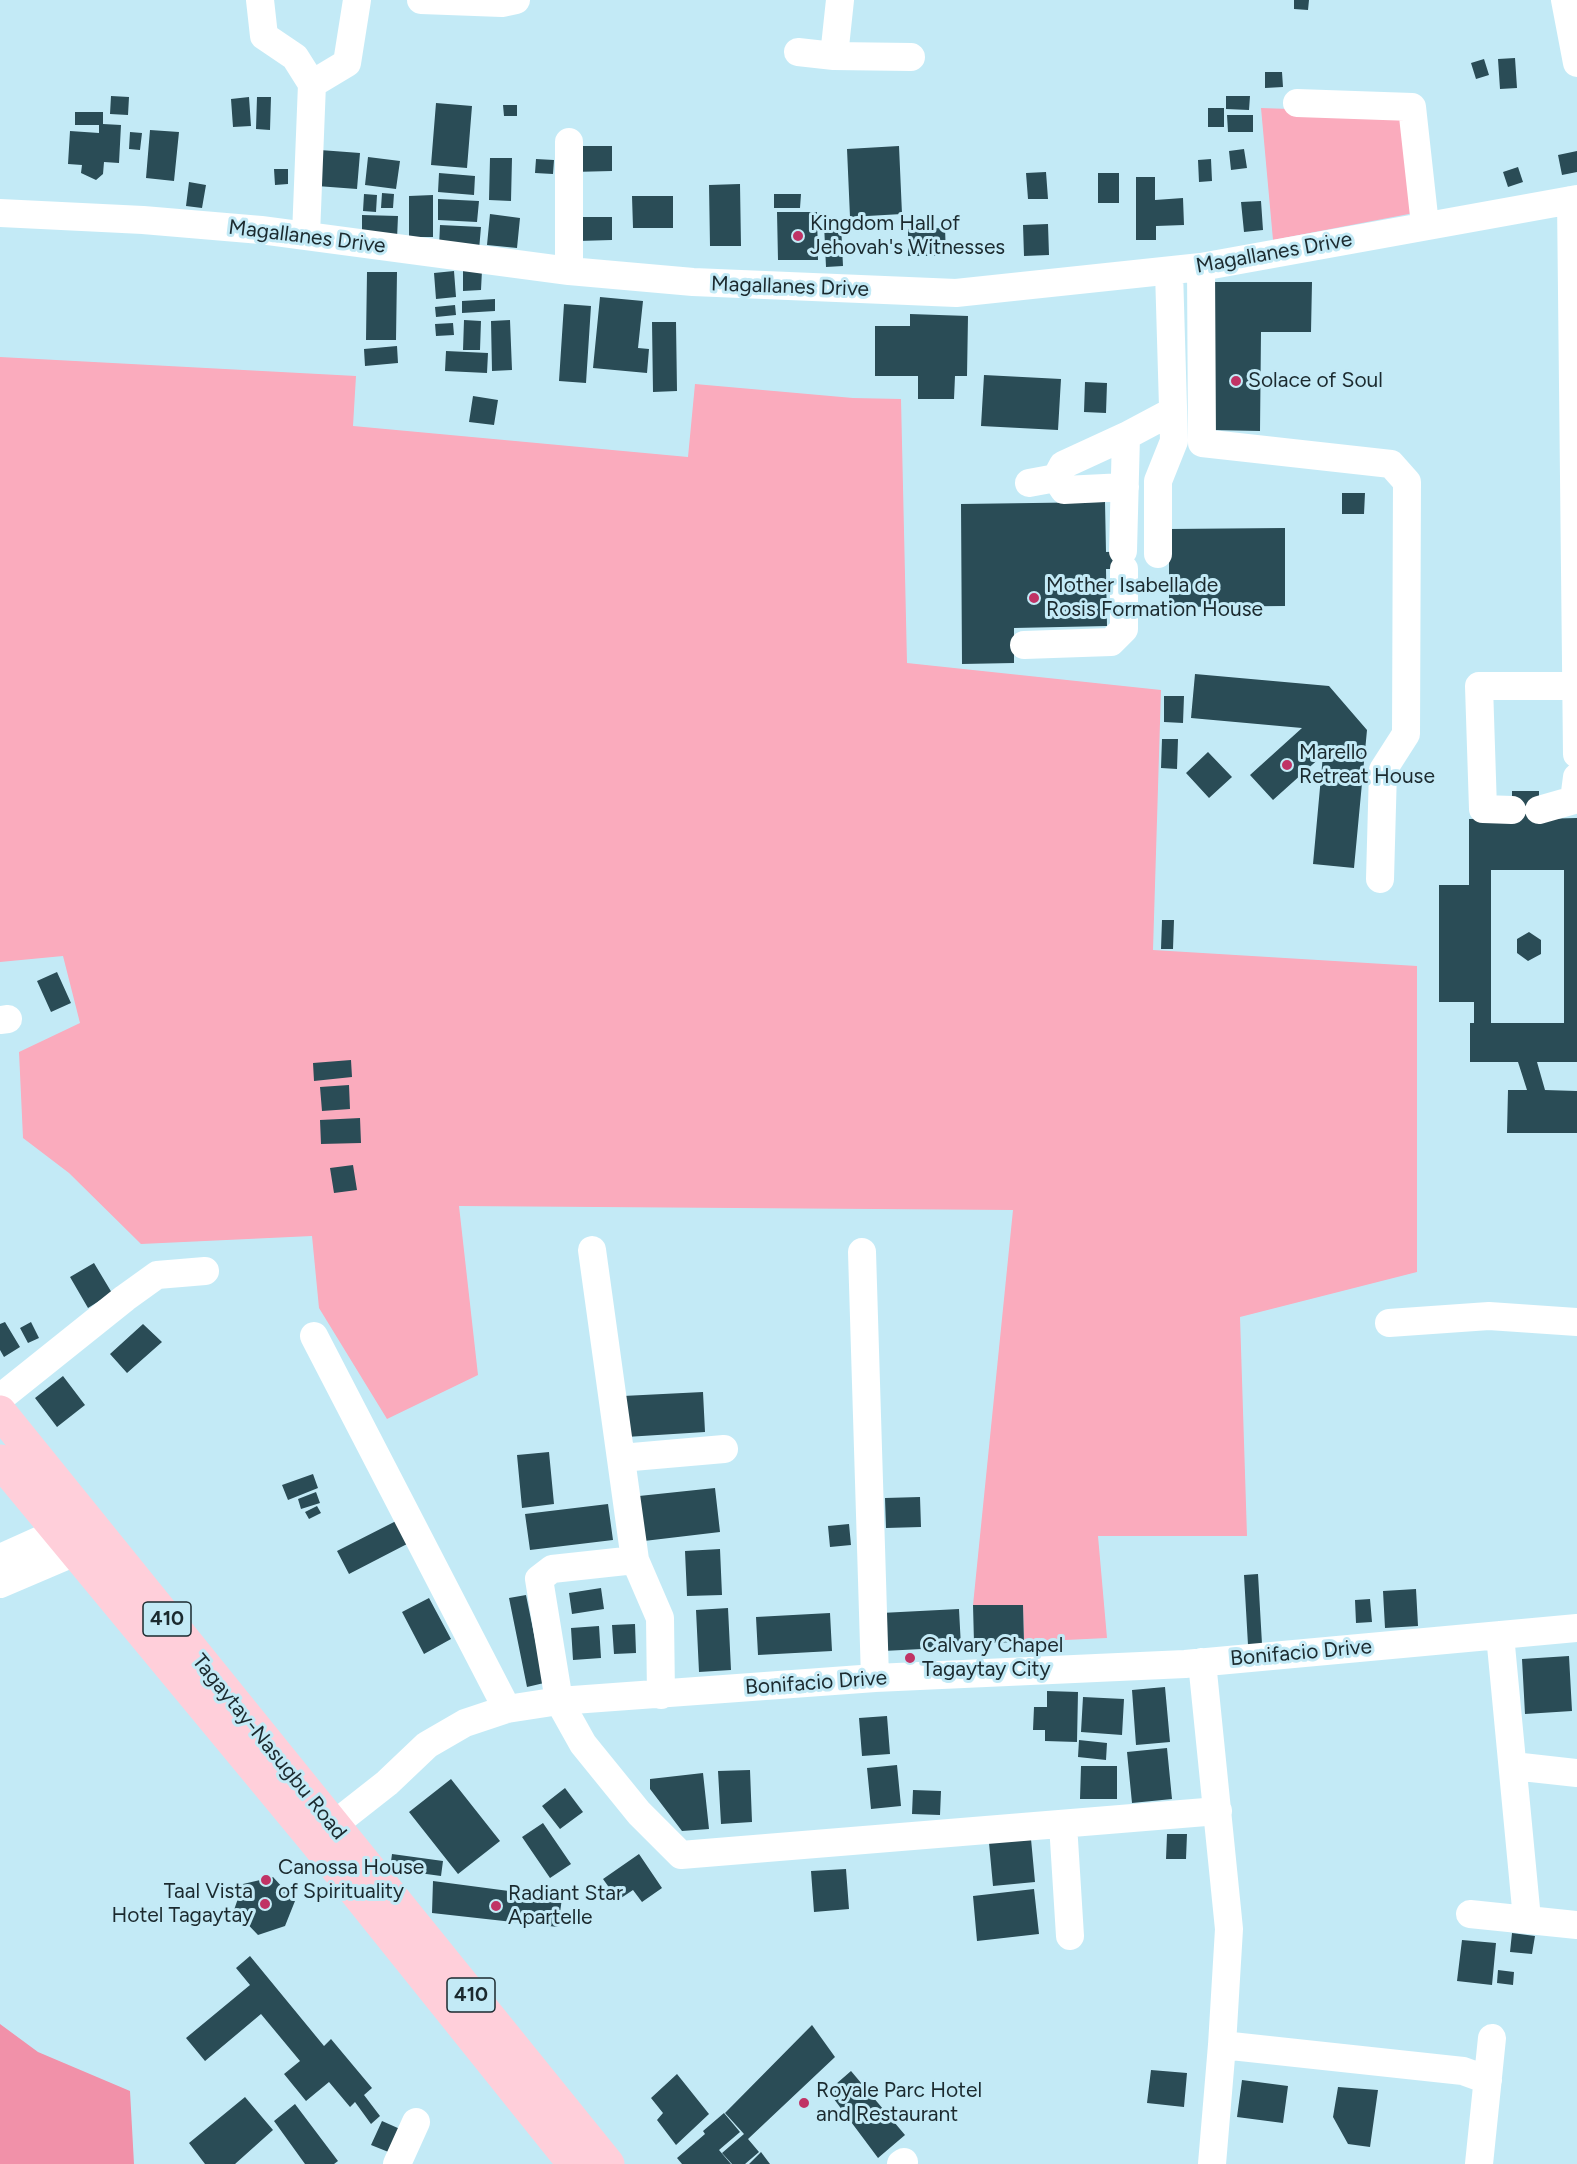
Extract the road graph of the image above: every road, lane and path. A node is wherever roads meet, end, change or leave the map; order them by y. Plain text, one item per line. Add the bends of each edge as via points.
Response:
1 (260, 0) edge
2 (357, 0) edge
3 (421, 0) edge
4 (516, 0) edge
5 (840, 0) edge
6 (1565, 0) edge
7 (798, 52) dead end
8 (834, 56) junction
9 (911, 57) dead end
10 (1577, 63) edge
11 (312, 84) junction
12 (1297, 103) dead end
13 (569, 142) dead end
14 (1574, 199) edge
15 (0, 213) edge
16 (1425, 225) junction
17 (306, 235) junction
18 (1201, 267) junction
19 (569, 271) junction
20 (1169, 271) junction
21 (1173, 411) junction
22 (1126, 436) junction
23 (1056, 478) junction
24 (1029, 483) dead end
25 (1125, 487) junction
26 (1158, 554) dead end
27 (1024, 645) dead end
28 (1576, 685) edge
29 (1577, 754) edge
30 (1577, 777) edge
31 (1380, 879) dead end
32 (592, 1250) dead end
33 (862, 1252) dead end
34 (205, 1271) dead end
35 (1577, 1322) edge
36 (1389, 1323) dead end
37 (314, 1336) dead end
38 (0, 1398) edge
39 (0, 1412) edge
40 (724, 1449) dead end
41 (621, 1458) junction
42 (0, 1461) edge
43 (67, 1542) junction
44 (0, 1558) edge
45 (635, 1560) junction
46 (0, 1584) edge
47 (1577, 1628) edge
48 (1500, 1635) junction
49 (1202, 1662) junction
50 (875, 1678) junction
51 (661, 1695) junction
52 (559, 1701) junction
53 (507, 1709) junction
54 (1513, 1766) junction
55 (1577, 1773) edge
56 (1218, 1811) junction
57 (1063, 1824) junction
58 (324, 1833) junction
59 (1470, 1914) dead end
60 (1527, 1919) junction
61 (1577, 1924) edge
62 (1070, 1936) dead end
63 (1492, 2038) dead end
64 (1222, 2045) junction
65 (1488, 2080) junction
66 (416, 2122) dead end
67 (398, 2164) edge
68 (574, 2164) edge
69 (608, 2164) edge
70 (1212, 2164) edge
71 (1479, 2164) edge

1 - 11 street via 264,36 295,57
2 - 11 street via 347,63
3 - 4 street
5 - 8 street
6 - 10 street
7 - 8 street
8 - 9 street
11 - 17 street
12 - 16 street via 1412,107
13 - 19 street
14 - 16 street, Magallanes Drive
14 - 28 street
15 - 17 street, Magallanes Drive via 143,220
16 - 18 street, Magallanes Drive
17 - 19 street, Magallanes Drive
18 - 20 street, Magallanes Drive
18 - 31 street via 1202,443 1390,464 1407,482 1406,734 1383,770
19 - 20 street, Magallanes Drive via 703,283 956,293
20 - 21 street
21 - 22 street
21 - 26 street via 1174,441 1158,481
22 - 23 street via 1063,465
22 - 25 street
23 - 24 street
23 - 25 street via 1064,490
25 - 27 street via 1124,629 1112,642
28 - 29 street
28 - 30 street via 1479,686 1483,809 1525,810 1574,800
32 - 41 street
33 - 50 street
34 - 38 street via 157,1275
35 - 36 street via 1489,1316
37 - 53 street
39 - 58 main road, Tagaytay-Nasugbu Road / 410
40 - 41 street
41 - 45 street
42 - 43 main road, Tagaytay-Nasugbu Road / 410
43 - 44 street
43 - 46 street
43 - 58 main road, Tagaytay-Nasugbu Road / 410
45 - 51 street via 660,1618
45 - 52 street via 552,1569 539,1579
47 - 48 street, Bonifacio Drive
48 - 49 street, Bonifacio Drive
48 - 54 street
49 - 50 street, Bonifacio Drive
49 - 56 street
50 - 51 street, Bonifacio Drive
51 - 52 street, Bonifacio Drive
52 - 53 street, Bonifacio Drive
52 - 57 street via 583,1744 639,1813 681,1855
53 - 58 street, Bonifacio Drive via 465,1722 427,1745
54 - 55 street
54 - 60 street
56 - 57 street
56 - 64 street via 1229,1929
57 - 62 street
58 - 68 main road, Tagaytay-Nasugbu Road / 410
58 - 69 main road, Tagaytay-Nasugbu Road / 410
59 - 60 street
60 - 61 street
63 - 65 street
64 - 65 street via 1463,2071
64 - 70 street
65 - 71 street
66 - 67 street

